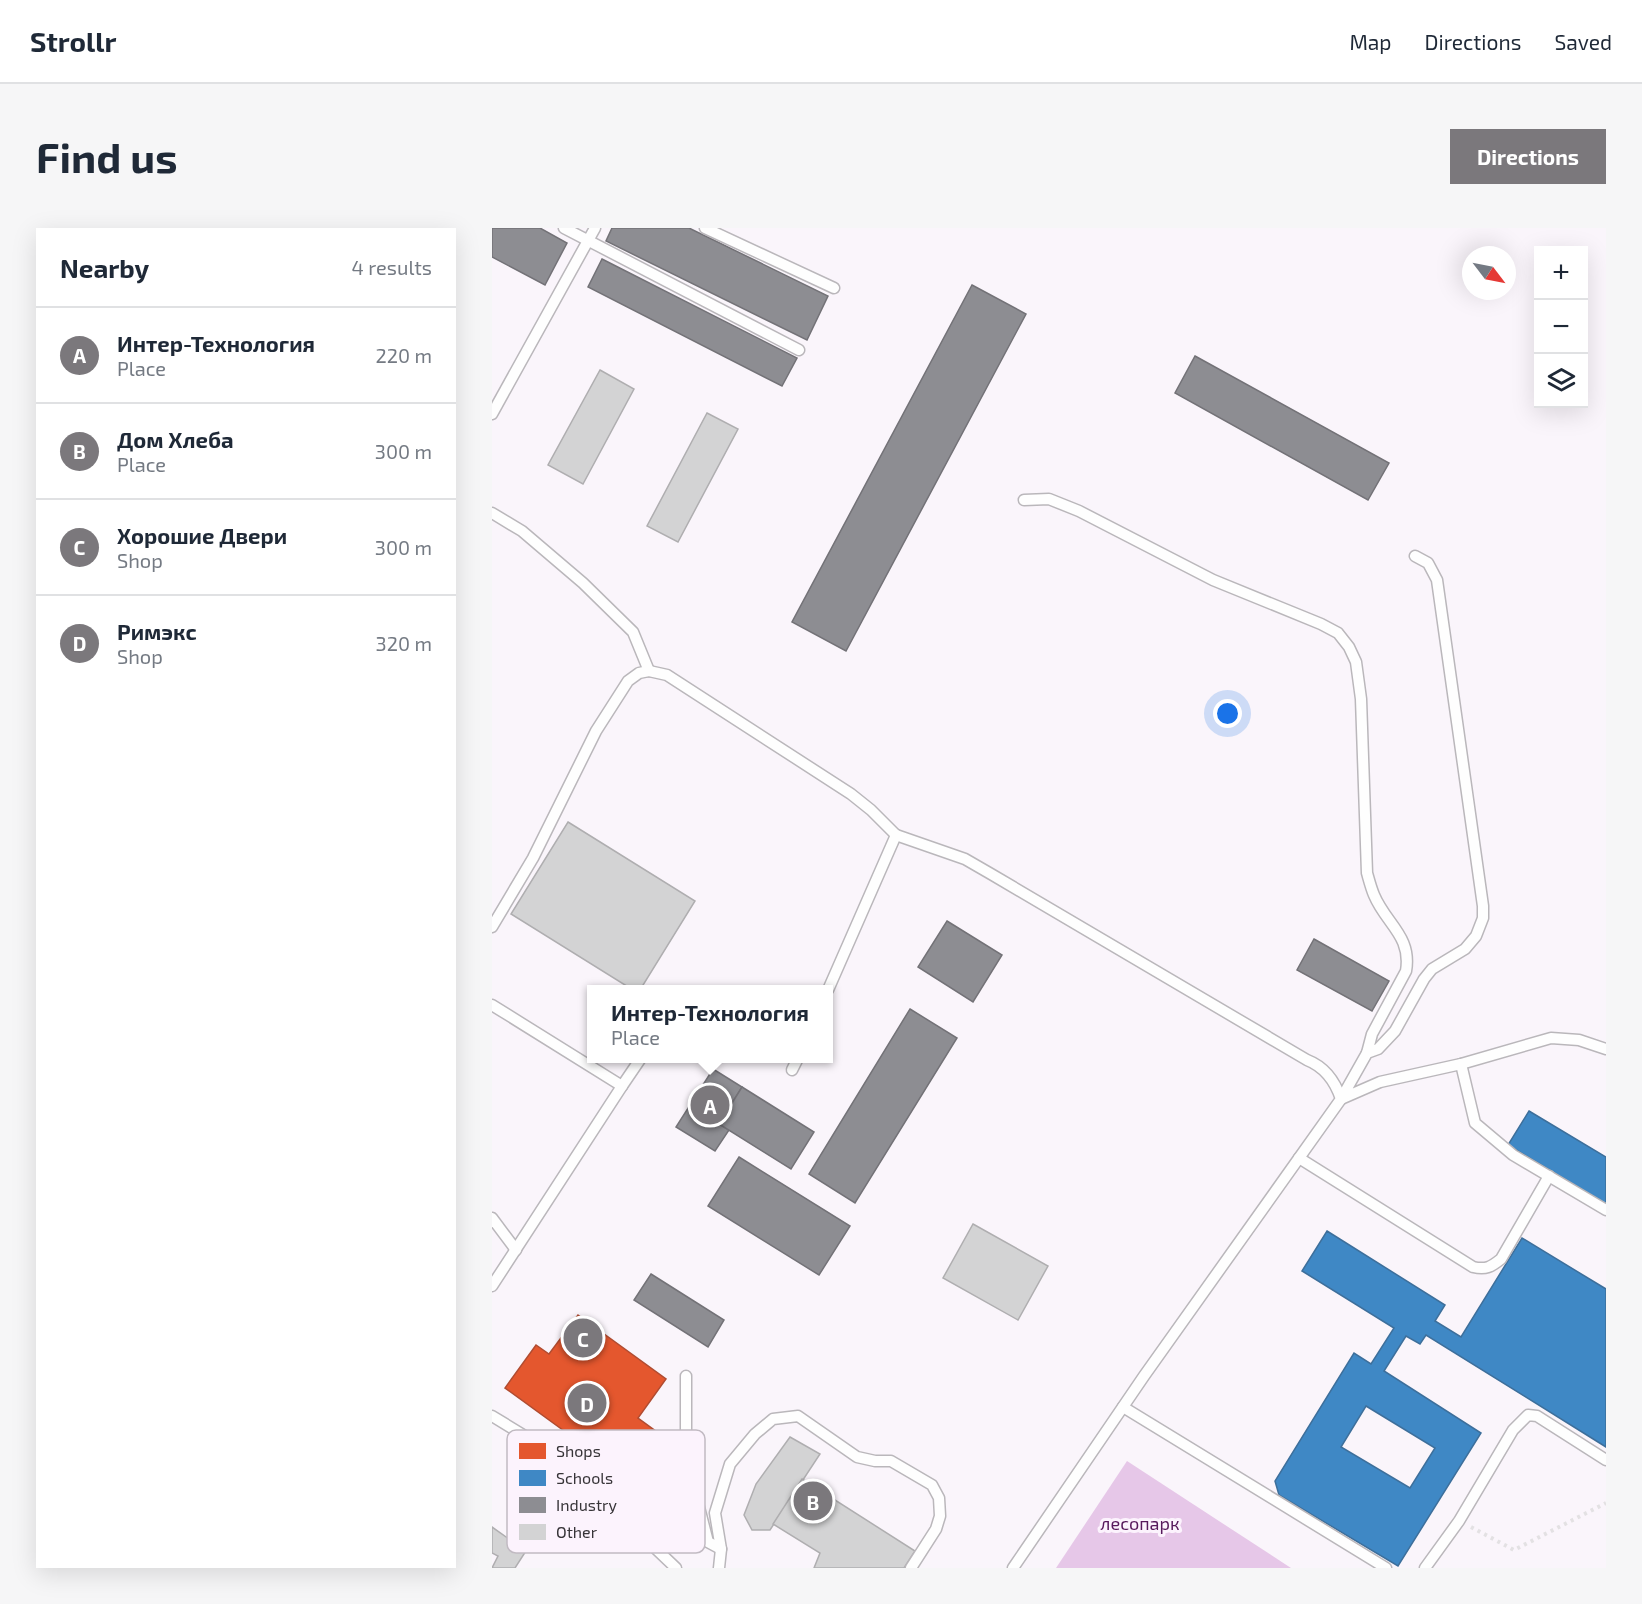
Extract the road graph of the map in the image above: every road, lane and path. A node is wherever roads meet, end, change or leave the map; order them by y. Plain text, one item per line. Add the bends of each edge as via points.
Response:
1 (564, 228) edge
2 (595, 228) edge
3 (705, 228) edge
4 (588, 241) junction
5 (834, 288) dead end
6 (799, 350) dead end
7 (492, 414) edge
8 (1024, 500) dead end
9 (492, 513) edge
10 (1416, 556) dead end
11 (649, 671) junction
12 (896, 836) junction
13 (492, 927) edge
14 (830, 985) edge
15 (492, 1005) edge
16 (1606, 1049) edge
17 (1367, 1053) junction
18 (637, 1063) edge
19 (796, 1063) edge
20 (1461, 1064) junction
21 (792, 1070) dead end
22 (622, 1086) junction
23 (1341, 1099) junction
24 (1299, 1158) junction
25 (1549, 1176) junction
26 (1606, 1210) edge
27 (492, 1218) edge
28 (516, 1250) junction
29 (492, 1286) edge
30 (686, 1376) dead end
31 (1123, 1407) junction
32 (492, 1416) edge
33 (515, 1430) edge
34 (686, 1430) edge
35 (1606, 1460) edge
36 (1606, 1503) edge
37 (1459, 1521) junction
38 (705, 1530) edge
39 (721, 1549) junction
40 (660, 1553) edge
41 (676, 1568) edge
42 (719, 1568) edge
43 (911, 1568) edge
44 (1013, 1568) edge
45 (1386, 1568) edge
46 (1425, 1568) edge

1 - 4 lane
2 - 4 lane
3 - 5 lane
4 - 6 lane
4 - 7 lane
8 - 17 lane via 1049,499 1079,511 1213,580 1321,624 1338,633 1349,647 1356,662 1361,699 1367,873 1374,896 1407,948 1408,961 1372,1034
9 - 11 lane via 522,531 633,632
10 - 17 lane via 1428,563 1437,580 1483,918 1465,949 1432,969 1424,979 1388,1040
11 - 12 lane via 667,675 851,794
11 - 13 lane via 628,681 596,731 533,858
12 - 14 lane
12 - 23 lane via 974,864 1318,1065 1337,1087
15 - 22 lane
16 - 20 lane via 1579,1040 1551,1038
17 - 23 lane
18 - 22 lane
19 - 21 lane
20 - 23 lane via 1380,1082
20 - 25 lane via 1475,1123 1514,1155
22 - 28 lane
23 - 24 lane
24 - 25 lane via 1473,1267 1483,1269 1501,1259
24 - 31 lane
25 - 26 lane
27 - 28 lane
28 - 29 lane
30 - 34 lane
31 - 44 lane
31 - 45 lane
32 - 33 lane
35 - 37 lane via 1528,1414 1513,1430
36 - 37 path via 1514,1550
37 - 46 lane
38 - 39 lane via 708,1542
39 - 42 lane
39 - 43 lane via 715,1513 730,1464 773,1419 798,1416 857,1457 891,1461 932,1485 939,1498 940,1516
40 - 41 lane

